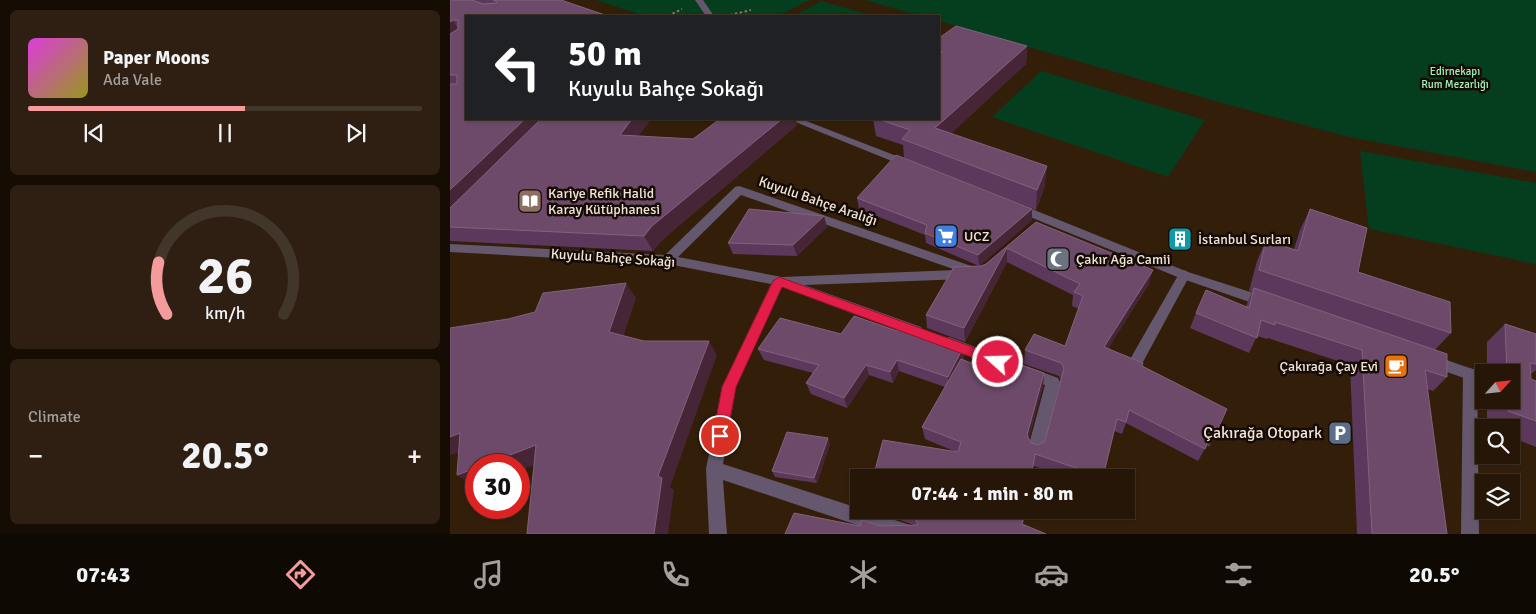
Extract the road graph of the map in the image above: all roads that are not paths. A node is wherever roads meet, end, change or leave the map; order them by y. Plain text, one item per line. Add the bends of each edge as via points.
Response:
1 (699, 0) edge
2 (709, 15) edge
3 (796, 120) edge
4 (919, 168) edge
5 (1008, 204) edge
6 (450, 248) edge
7 (668, 260) junction
8 (1184, 275) junction
9 (779, 281) junction
10 (1276, 307) edge
11 (1138, 358) dead end
12 (1424, 358) edge
13 (1475, 375) edge
14 (1476, 409) edge
15 (1036, 448) edge
16 (714, 469) junction
17 (718, 534) edge
18 (910, 534) edge
19 (1470, 534) edge

1 - 2 street
3 - 4 street
5 - 8 street via 1041,222
6 - 7 street, Kuyulu Bahçe Sokağı
7 - 9 street, Kuyulu Bahçe Sokağı
7 - 9 street, Kuyulu Bahçe Aralığı via 739,190 984,270
8 - 10 street
8 - 11 street
9 - 15 street via 1053,382
9 - 16 street via 729,387
12 - 13 street
14 - 19 street
16 - 17 street
16 - 18 street

